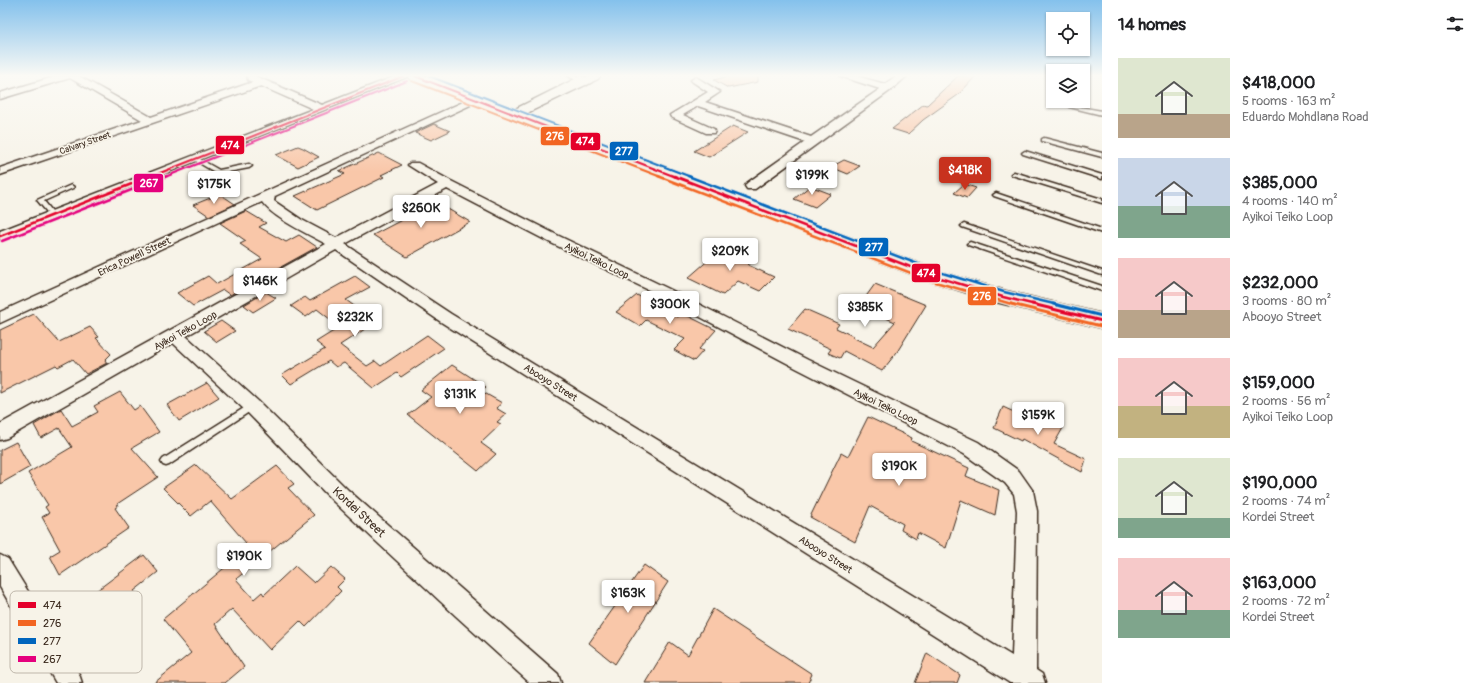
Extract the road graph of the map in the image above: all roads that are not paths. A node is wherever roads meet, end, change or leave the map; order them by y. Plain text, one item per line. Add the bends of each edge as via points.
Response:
1 (128, 108) edge
2 (189, 108) edge
3 (325, 108) edge
4 (457, 108) edge
5 (496, 108) joint
6 (537, 108) edge
7 (688, 108) edge
8 (715, 108) edge
9 (860, 108) edge
10 (1080, 108) edge
11 (322, 109) joint
12 (1102, 113) edge
13 (527, 114) junction
14 (151, 121) junction
15 (710, 131) dead end
16 (1044, 140) dead end
17 (812, 141) junction
18 (1024, 153) dead end
19 (1102, 156) edge
20 (196, 159) junction
21 (414, 165) dead end
22 (249, 166) dead end
23 (2, 169) edge
24 (1014, 174) dead end
25 (1102, 177) edge
26 (448, 184) junction
27 (751, 186) dead end
28 (71, 187) dead end
29 (269, 195) junction
30 (996, 195) dead end
31 (1102, 201) edge
32 (53, 216) junction
33 (964, 226) dead end
34 (1102, 231) edge
35 (0, 236) edge
36 (336, 244) junction
37 (970, 244) dead end
38 (1102, 273) edge
39 (1102, 289) edge
40 (0, 318) edge
41 (1102, 322) edge
42 (175, 335) junction
43 (252, 406) junction
44 (0, 433) edge
45 (166, 462) dead end
46 (0, 566) edge
47 (15, 591) edge
48 (64, 673) edge
49 (1027, 681) edge
50 (70, 683) edge
51 (549, 683) edge

1 - 14 street
2 - 14 street, Calvary Street
3 - 11 street
4 - 29 street
5 - 13 main road
5 - 13 main road via 515,108
6 - 13 main road
7 - 15 street via 675,115
8 - 17 street
9 - 17 street
10 - 12 lane
11 - 20 street
13 - 41 main road via 934,276 1003,297
14 - 23 street, Calvary Street
16 - 19 lane
17 - 27 street
18 - 25 lane
20 - 22 lane via 218,172
20 - 32 street
21 - 26 street
24 - 31 lane
26 - 36 street, Ayikoi Teiko Loop
26 - 49 street, Ayikoi Teiko Loop via 971,448 1012,477 1023,491 1027,511
28 - 32 lane via 40,200
29 - 36 street, Abooyo Street via 268,201 276,208 297,223
29 - 40 street, Erica Powell Street
30 - 34 lane
32 - 35 street
33 - 38 lane
36 - 42 street, Ayikoi Teiko Loop
36 - 49 street, Abooyo Street via 446,318
37 - 39 lane
42 - 43 street, Kordei Street
42 - 44 street, Ayikoi Teiko Loop
43 - 45 lane
43 - 51 street, Kordei Street via 342,496
46 - 47 street
48 - 50 street

